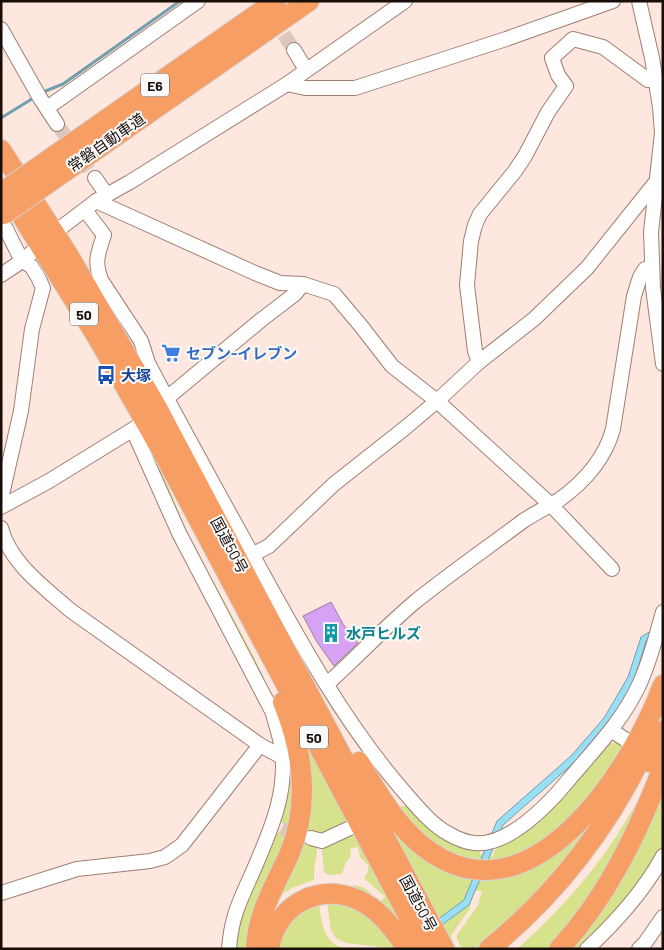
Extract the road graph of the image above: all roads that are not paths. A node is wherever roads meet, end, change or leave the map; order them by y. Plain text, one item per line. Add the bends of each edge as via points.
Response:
1 (198, 1) edge
2 (276, 1) edge
3 (309, 1) edge
4 (315, 1) edge
5 (405, 1) edge
6 (613, 1) edge
7 (639, 1) edge
8 (1, 29) edge
9 (294, 50) tunnel mouth
10 (231, 56) junction
11 (306, 70) junction
12 (655, 80) junction
13 (286, 84) junction
14 (47, 108) junction
15 (57, 124) tunnel mouth
16 (1, 150) edge
17 (39, 178) junction
18 (95, 178) tunnel mouth
19 (1, 182) edge
20 (655, 183) junction
21 (1, 193) edge
22 (102, 198) junction
23 (85, 210) junction
24 (3, 219) edge
25 (48, 238) junction
26 (22, 261) junction
27 (652, 268) junction
28 (1, 276) edge
29 (303, 284) junction
30 (479, 362) junction
31 (663, 364) edge
32 (437, 401) junction
33 (150, 414) junction
34 (1, 499) edge
35 (550, 504) junction
36 (1, 507) edge
37 (202, 525) junction
38 (1, 528) edge
39 (246, 558) junction
40 (612, 569) dead end
41 (663, 612) edge
42 (286, 650) junction
43 (327, 684) junction
44 (663, 685) edge
45 (663, 708) edge
46 (611, 730) junction
47 (663, 731) edge
48 (626, 740) dead end
49 (260, 745) junction
50 (282, 757) junction
51 (663, 767) edge
52 (409, 797) junction
53 (394, 804) dead end
54 (350, 828) dead end
55 (311, 838) tunnel mouth
56 (663, 856) edge
57 (1, 893) edge
58 (663, 917) edge
59 (229, 949) edge
60 (256, 949) edge
61 (269, 949) edge
62 (408, 949) edge
63 (426, 949) edge
64 (444, 949) edge
65 (489, 949) edge
66 (507, 949) edge
67 (558, 949) edge
68 (587, 949) edge
69 (639, 949) edge

1 - 14 street
2 - 17 highway, 常磐自動車道 / E6
3 - 10 highway, 常磐自動車道 / E6
4 - 10 highway
5 - 11 street
6 - 13 street via 355,88 305,88
7 - 12 street
8 - 14 street
9 - 11 street
10 - 17 highway, 常磐自動車道 / E6
11 - 13 street
12 - 20 street via 662,132
12 - 30 street via 648,80 603,47 573,39 552,58 566,86 515,171 480,214 471,241 468,285
13 - 22 street
14 - 15 street
16 - 25 highway, 国道50号 / 50
17 - 21 highway, 常磐自動車道 / E6, bridge
17 - 24 highway, 常磐自動車道 / E6, bridge
18 - 22 street
19 - 25 highway, 国道50号 / 50
20 - 27 street
20 - 30 street via 587,268 534,319
22 - 23 street
22 - 29 street via 255,273 280,283
23 - 25 street
23 - 33 street via 104,235 96,259 101,280 141,341 148,363
24 - 26 street
25 - 26 street
25 - 33 highway, 国道50号 / 50 via 99,340
26 - 28 street
26 - 34 street via 31,266 43,288 32,329 21,411
27 - 31 street
27 - 35 street via 645,269 634,296 610,441 580,483
29 - 32 street via 334,294 392,366
29 - 33 street
30 - 32 street
32 - 35 street
32 - 39 street via 334,484 269,546
33 - 36 street via 49,481
33 - 37 highway, 国道50号 / 50
33 - 39 highway, 国道50号 / 50
33 - 50 street via 179,533 273,714
35 - 40 street
35 - 43 street via 415,602
37 - 60 highway via 218,574 284,704 292,725 302,775 302,806 295,838 266,904 256,936
37 - 63 highway, 国道50号 / 50
38 - 49 street via 10,551 70,610
39 - 42 highway, 国道50号 / 50
39 - 43 street
41 - 46 street via 640,684
42 - 44 highway via 377,792 405,829 420,844 442,858 453,864 478,869 504,868 526,862 576,825 627,758 656,705
42 - 64 highway, 国道50号 / 50
43 - 52 street via 358,734
45 - 65 highway via 624,792 587,848 550,892
46 - 48 street
46 - 52 street via 537,813 502,837 486,843 467,842 447,834
47 - 66 highway via 637,788 602,845 554,905
49 - 50 street
49 - 57 street via 182,845 165,857 77,869
50 - 59 street via 277,828 234,914
51 - 67 highway via 617,868 574,932
52 - 53 street
54 - 55 street via 322,841
56 - 68 street via 641,890
58 - 69 street
61 - 62 highway via 277,923 288,910 305,899 327,893 348,896 375,910

